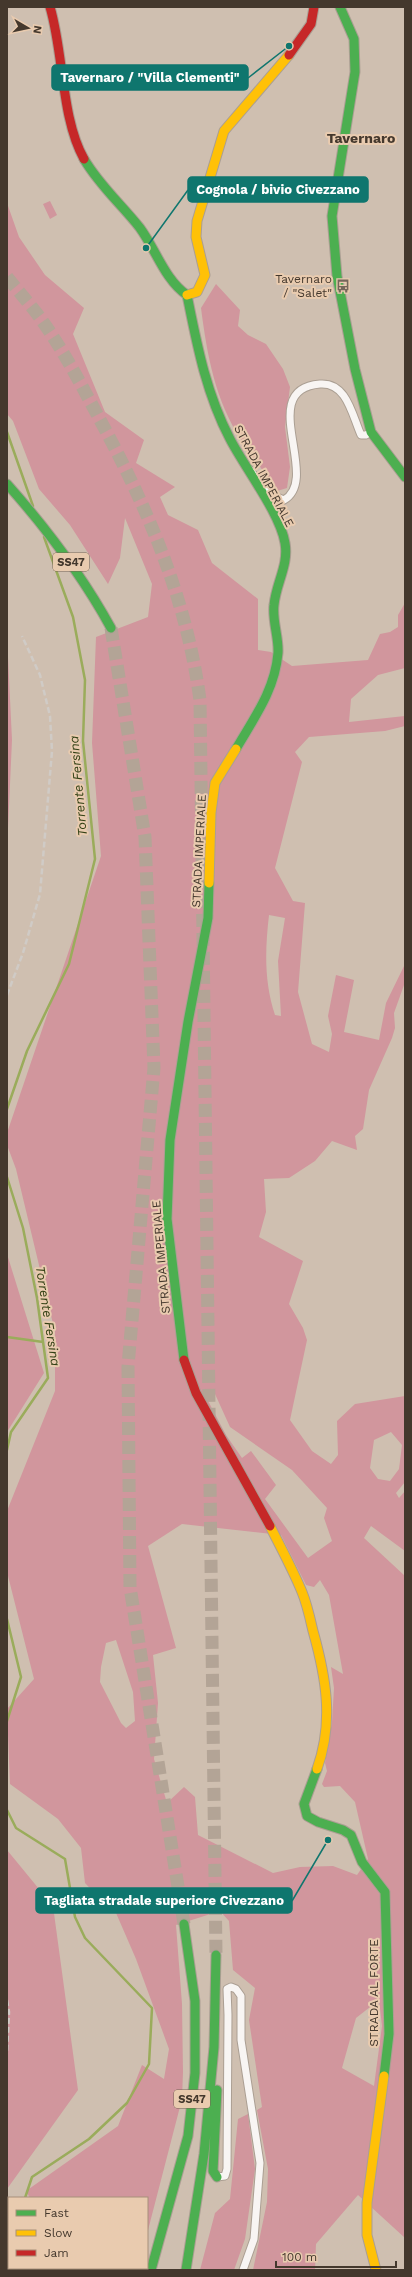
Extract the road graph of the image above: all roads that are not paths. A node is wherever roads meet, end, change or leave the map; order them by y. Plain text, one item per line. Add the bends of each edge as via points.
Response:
1 (50, 7) edge
2 (314, 7) edge
3 (340, 7) edge
4 (187, 294) junction
5 (371, 432) junction
6 (242, 461) junction
7 (405, 476) edge
8 (7, 484) edge
9 (111, 628) tunnel mouth
10 (304, 1804) joint
11 (184, 1924) tunnel mouth
12 (216, 1955) tunnel mouth
13 (214, 2047) junction
14 (217, 2177) joint
15 (151, 2270) edge
16 (186, 2270) edge
17 (243, 2270) edge
18 (376, 2270) edge

1 - 4 main road via 60,44 72,124 77,144 87,165 136,223 177,288
2 - 4 main road via 311,24 300,41 224,131 197,221 196,237 205,275 197,292
3 - 5 main road via 354,39 355,72 332,216 334,248 345,318
4 - 6 main road, STRADA IMPERIALE via 203,374 214,407
5 - 6 street via 366,436 361,435 349,402 338,388 321,384 303,388 293,399 290,418 296,486 292,495 284,500 269,494
5 - 7 main road
6 - 10 main road, STRADA IMPERIALE via 280,526 285,543 286,561 274,605 278,652 274,679 266,699 215,783 211,814 208,918 188,1022 170,1140 167,1219 184,1363 196,1393 262,1509 303,1594 323,1667 327,1692 327,1719 322,1755
8 - 9 main road, SS47 via 60,545 87,584
10 - 18 main road, STRADA AL FORTE via 307,1816 317,1824 347,1831 355,1839 362,1862 385,1892 389,2034 367,2203 367,2235
11 - 15 main road, SS47 via 195,2001 195,2073 188,2136
12 - 13 main road, SS47
13 - 14 main road via 217,2107 213,2171
13 - 16 main road, SS47 via 204,2154
14 - 17 street via 225,2176 227,2169 226,1994 227,1989 232,1987 241,1996 241,2040 260,2163 254,2239

